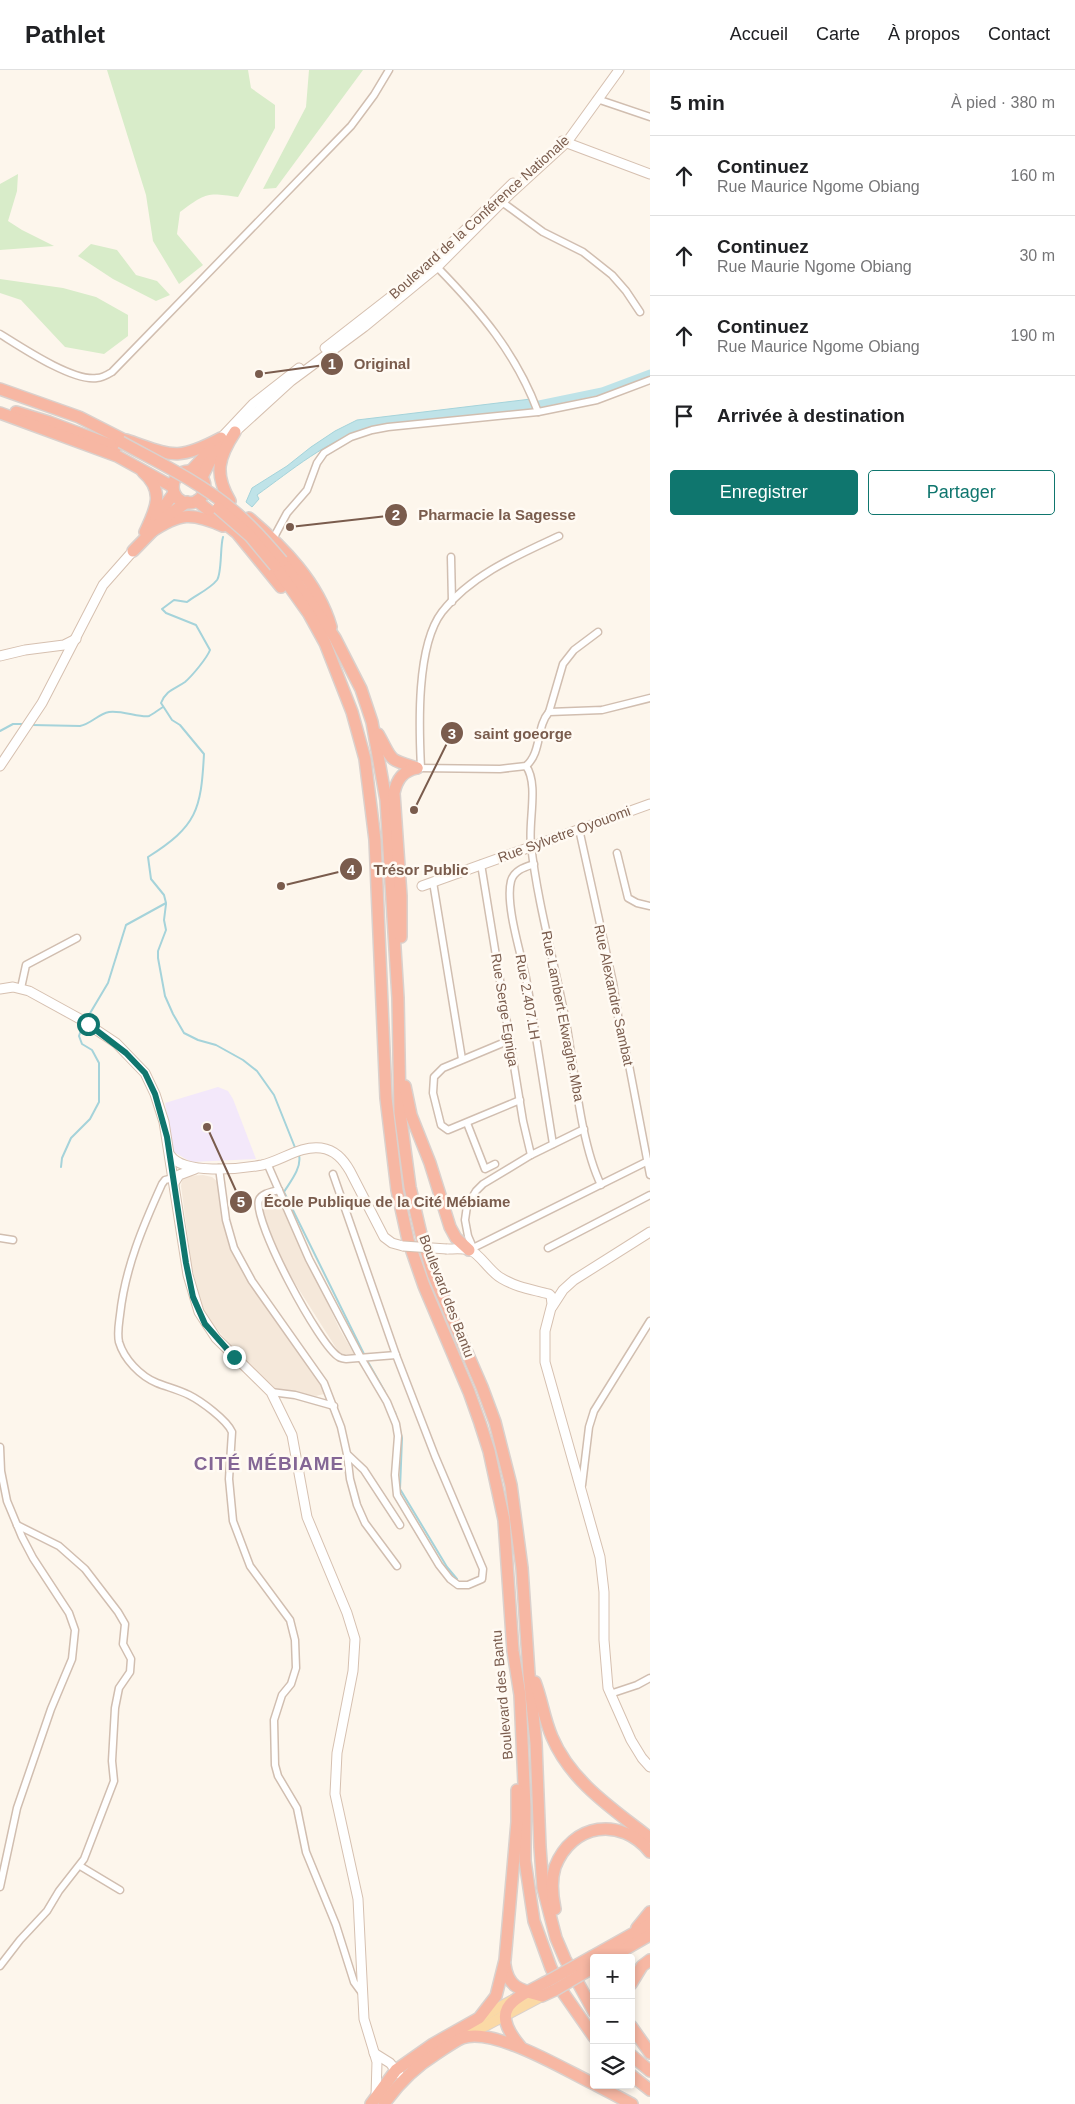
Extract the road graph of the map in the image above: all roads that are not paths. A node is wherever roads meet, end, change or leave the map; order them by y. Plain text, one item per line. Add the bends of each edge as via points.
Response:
1 (389, 70) edge
2 (619, 70) edge
3 (597, 99) junction
4 (650, 117) edge
5 (563, 141) junction
6 (650, 174) edge
7 (502, 202) junction
8 (437, 267) junction
9 (640, 312) dead end
10 (0, 334) edge
11 (650, 380) edge
12 (0, 389) edge
13 (0, 395) edge
14 (0, 407) edge
15 (538, 412) junction
16 (0, 413) edge
17 (235, 432) junction
18 (220, 438) junction
19 (119, 442) junction
20 (132, 463) junction
21 (188, 471) junction
22 (204, 480) junction
23 (174, 490) junction
24 (192, 502) junction
25 (230, 502) junction
26 (148, 532) junction
27 (236, 532) junction
28 (559, 536) dead end
29 (273, 539) junction
30 (133, 551) joint
31 (451, 556) dead end
32 (278, 564) junction
33 (452, 602) junction
34 (598, 632) dead end
35 (335, 638) junction
36 (76, 639) junction
37 (46, 647) junction
38 (0, 656) edge
39 (62, 666) junction
40 (335, 669) junction
41 (650, 698) edge
42 (549, 712) junction
43 (372, 722) junction
44 (0, 766) edge
45 (526, 766) junction
46 (419, 768) junction
47 (650, 804) edge
48 (579, 829) junction
49 (531, 846) junction
50 (617, 853) dead end
51 (481, 864) junction
52 (534, 864) junction
53 (433, 882) junction
54 (422, 886) dead end
55 (650, 906) edge
56 (77, 938) dead end
57 (395, 949) junction
58 (21, 988) junction
59 (0, 989) edge
60 (510, 1040) junction
61 (399, 1045) junction
62 (462, 1059) junction
63 (520, 1100) junction
64 (467, 1123) junction
65 (584, 1128) junction
66 (553, 1144) junction
67 (170, 1155) junction
68 (531, 1155) junction
69 (648, 1161) junction
70 (267, 1164) junction
71 (496, 1164) dead end
72 (198, 1168) junction
73 (219, 1168) junction
74 (333, 1174) dead end
75 (650, 1175) edge
76 (174, 1180) junction
77 (601, 1184) junction
78 (279, 1190) junction
79 (650, 1195) edge
80 (650, 1232) edge
81 (453, 1233) junction
82 (0, 1238) edge
83 (13, 1240) dead end
84 (548, 1248) dead end
85 (446, 1249) junction
86 (473, 1251) junction
87 (567, 1285) junction
88 (539, 1292) junction
89 (551, 1309) junction
90 (650, 1321) edge
91 (396, 1355) junction
92 (360, 1358) junction
93 (271, 1392) junction
94 (334, 1406) junction
95 (0, 1447) edge
96 (347, 1454) junction
97 (581, 1491) junction
98 (17, 1524) junction
99 (400, 1525) dead end
100 (397, 1566) dead end
101 (529, 1674) junction
102 (650, 1678) edge
103 (610, 1694) junction
104 (520, 1708) junction
105 (650, 1767) edge
106 (650, 1838) edge
107 (650, 1852) edge
108 (80, 1866) junction
109 (0, 1884) edge
110 (120, 1890) dead end
111 (650, 1912) edge
112 (650, 1924) edge
113 (650, 1934) edge
114 (630, 1936) junction
115 (604, 1954) edge
116 (617, 1954) edge
117 (505, 1960) junction
118 (565, 1960) junction
119 (650, 1960) edge
120 (590, 1964) edge
121 (0, 1966) edge
122 (635, 1977) edge
123 (552, 1985) junction
124 (528, 1992) junction
125 (362, 1993) junction
126 (542, 1996) junction
127 (512, 2000) junction
128 (590, 2005) edge
129 (506, 2014) junction
130 (479, 2018) junction
131 (590, 2031) edge
132 (635, 2032) edge
133 (463, 2038) junction
134 (521, 2047) junction
135 (374, 2053) junction
136 (650, 2053) edge
137 (635, 2058) edge
138 (396, 2070) junction
139 (650, 2071) edge
140 (635, 2078) edge
141 (404, 2080) junction
142 (590, 2082) edge
143 (603, 2089) edge
144 (650, 2090) edge
145 (377, 2101) edge
146 (632, 2104) edge

1 - 10 street via 351,126 112,372 96,379 79,376 49,363
2 - 3 street
3 - 4 street
3 - 5 street, Boulevard de la Conférence Nationale via 574,132 566,135
5 - 6 street
5 - 7 street, Boulevard de la Conférence Nationale
5 - 18 street, Boulevard de la Conférence Nationale via 494,200 420,274 264,394
7 - 8 street, Boulevard de la Conférence Nationale
7 - 9 street via 542,232 583,252 612,276
8 - 15 street via 501,340 521,371
8 - 17 street, Boulevard de la Conférence Nationale via 283,388
11 - 15 street via 597,400
12 - 19 highway via 79,416
13 - 19 highway
14 - 19 highway
15 - 29 street via 388,427 351,437 320,457 310,486 287,514
16 - 20 highway
17 - 22 highway via 210,461
17 - 25 highway via 223,453 220,469 220,483
18 - 19 highway via 192,451 172,454
18 - 21 highway
19 - 21 highway
19 - 32 highway, bridge via 165,465 226,504 256,531
20 - 23 highway
20 - 26 highway via 152,482 157,494
21 - 22 highway
21 - 23 highway via 175,479
22 - 24 highway via 204,494
22 - 25 highway
23 - 24 highway via 181,500
23 - 26 highway
24 - 26 highway via 167,516
24 - 27 highway
25 - 29 highway
26 - 27 highway via 175,518 189,516 204,518
26 - 30 highway
27 - 40 highway via 288,596
28 - 33 street via 514,556 473,582
29 - 35 highway via 317,593
30 - 36 street via 103,585
31 - 33 street
32 - 35 highway, Boulevard des Bantu
32 - 40 highway, Boulevard des Bantu via 325,643
33 - 46 street via 432,629 426,652
34 - 42 street via 574,650 563,664
35 - 43 highway, Boulevard des Bantu via 361,689
36 - 37 street via 64,645
36 - 39 street
37 - 38 street
37 - 39 street via 58,650
39 - 44 street via 32,721
40 - 104 highway, Boulevard des Bantu via 362,743 370,786 379,905 386,1098 397,1190 408,1240 489,1451 505,1533
41 - 42 street via 602,710
42 - 45 street via 534,757
43 - 46 highway via 390,757 400,764
43 - 57 highway, Boulevard des Bantu via 386,800
45 - 46 street via 500,769
45 - 49 street, Rue Lambert Ekwaghe Mba via 531,776
46 - 57 highway via 403,774 394,793 401,914 401,936
47 - 48 street, Rue Sylvetre Oyouomi
48 - 49 street, Rue Sylvetre Oyouomi
48 - 69 street, Rue Alexandre Sambat
49 - 51 street, Rue Sylvetre Oyouomi
49 - 52 street, Rue Lambert Ekwaghe Mba
50 - 55 street via 628,898
51 - 53 street, Rue Sylvetre Oyouomi
51 - 60 street, Rue Serge Egniga
52 - 65 street, Rue Lambert Ekwaghe Mba
52 - 66 street, Rue 2.407.LH via 513,875 511,897
53 - 54 street, Rue Sylvetre Oyouomi
53 - 62 street
56 - 58 street via 26,965
57 - 61 highway, Boulevard des Bantu
58 - 59 street
58 - 67 street via 88,1024 116,1044 145,1073 162,1113
60 - 62 street
60 - 63 street, Rue Serge Egniga
61 - 81 highway via 411,1115
61 - 101 highway, Boulevard des Bantu via 403,1144 421,1234 440,1293 487,1400 512,1485 522,1568
62 - 64 street via 442,1068 434,1077 433,1092 444,1128 448,1130
63 - 64 street
63 - 68 street, Rue Serge Egniga
64 - 71 street via 485,1169
65 - 66 street
65 - 77 street, Rue Lambert Ekwaghe Mba
66 - 68 street
67 - 72 street via 181,1165
67 - 76 street
68 - 86 street via 483,1184 470,1199 465,1220
69 - 75 street
69 - 77 street
70 - 73 street
70 - 78 street
70 - 85 street, bridge via 315,1147 332,1151 350,1171 384,1238 403,1246
72 - 73 street
72 - 76 street
73 - 94 street via 226,1220 234,1248 252,1281 324,1384
74 - 91 street
76 - 93 street via 188,1275 199,1312 216,1338
76 - 125 street via 166,1180 162,1184 135,1247 123,1292 119,1342 127,1358 140,1372 158,1384 191,1396 232,1432 230,1479 233,1521 250,1566 290,1620 295,1640 296,1668 274,1720 275,1765 296,1808 306,1852 336,1925 354,1982
77 - 86 street
78 - 92 street
78 - 92 street via 260,1198 258,1207 270,1246 307,1314 335,1354 346,1360
79 - 84 street
80 - 87 street
81 - 85 highway via 453,1244
81 - 86 highway
82 - 83 street
85 - 86 street
86 - 88 street via 500,1278 521,1289
87 - 88 street
87 - 89 street
88 - 89 street via 552,1296
89 - 97 street via 545,1331 545,1362
90 - 97 street via 594,1411
91 - 92 street
91 - 92 street via 483,1569 482,1579 468,1586 458,1585 439,1565 397,1495 394,1475 396,1424 387,1402
93 - 94 street
93 - 125 street via 292,1435 307,1517 355,1639 353,1672 337,1753 334,1787 358,1899
94 - 96 street
95 - 98 street via 7,1501
96 - 99 street via 364,1470
96 - 100 street via 360,1514
97 - 103 street via 603,1574 605,1652
98 - 108 street via 50,1540 74,1558 125,1624 123,1644 131,1659 130,1672 119,1688 115,1708 114,1781
98 - 109 street via 33,1558 69,1613 75,1630 72,1659 17,1808
101 - 106 highway via 538,1690 553,1739 568,1766 582,1783
101 - 118 highway, Boulevard des Bantu via 536,1744 542,1880 552,1926
102 - 103 street
103 - 105 street via 637,1750
104 - 117 highway via 517,1822
104 - 131 highway, Boulevard des Bantu via 525,1861 534,1921 564,1994
107 - 118 highway via 625,1832 605,1828 579,1837 565,1850 555,1868 552,1888
108 - 110 street
108 - 121 street
111 - 114 highway
112 - 114 highway
113 - 116 highway
114 - 115 highway
117 - 124 highway via 510,1982
117 - 130 highway via 496,1996
118 - 128 highway, Boulevard des Bantu
119 - 122 highway
120 - 123 highway, bridge
123 - 124 highway
123 - 126 highway
124 - 126 highway
124 - 127 highway
125 - 135 street via 365,2027
126 - 129 main road
127 - 129 highway
127 - 130 main road
129 - 133 main road
129 - 134 highway via 509,2033
130 - 138 highway
132 - 136 highway
133 - 134 highway via 494,2039
133 - 141 highway via 427,2060
134 - 142 highway
135 - 138 street
135 - 145 street via 378,2070
137 - 139 highway
138 - 141 street
138 - 145 highway
140 - 144 highway
141 - 145 highway
143 - 146 highway

